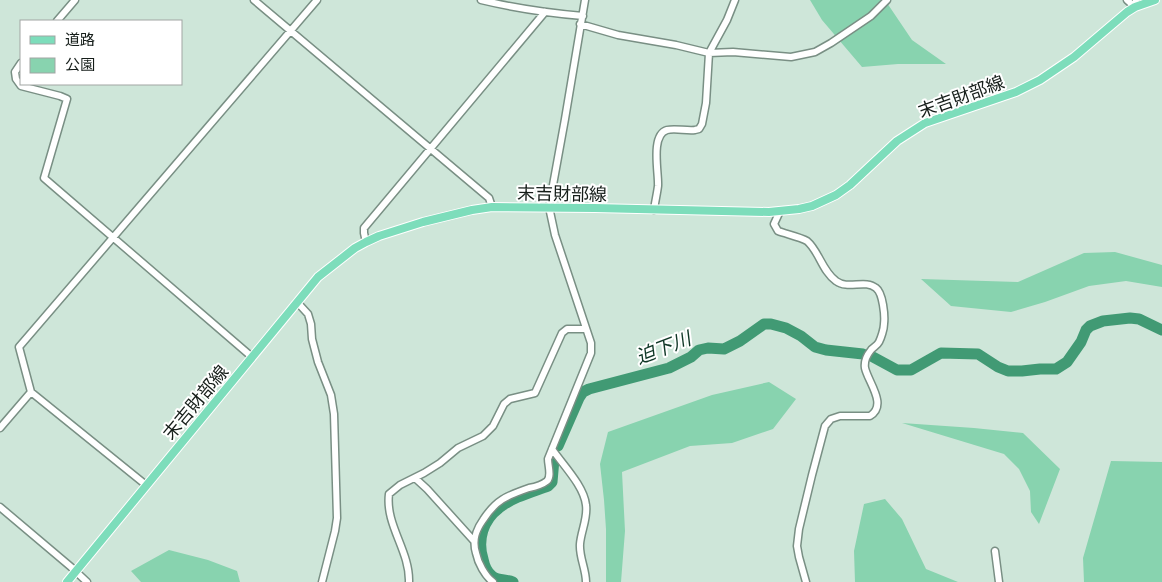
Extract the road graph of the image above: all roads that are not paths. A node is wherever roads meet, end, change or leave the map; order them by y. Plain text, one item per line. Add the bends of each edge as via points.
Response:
1 (75, 0) edge
2 (254, 0) edge
3 (317, 0) edge
4 (481, 0) edge
5 (585, 0) edge
6 (735, 0) edge
7 (887, 0) edge
8 (1127, 0) edge
9 (1154, 0) edge
10 (1136, 3) edge
11 (545, 12) junction
12 (583, 16) junction
13 (58, 20) edge
14 (580, 24) junction
15 (290, 31) junction
16 (709, 53) junction
17 (20, 64) edge
18 (20, 85) edge
19 (20, 85) edge
20 (431, 149) junction
21 (492, 207) junction
22 (549, 207) junction
23 (654, 210) junction
24 (780, 211) junction
25 (113, 238) junction
26 (366, 242) junction
27 (297, 302) junction
28 (586, 329) junction
29 (252, 357) junction
30 (31, 392) junction
31 (0, 428) edge
32 (552, 449) junction
33 (415, 478) junction
34 (146, 485) junction
35 (0, 507) edge
36 (474, 541) junction
37 (995, 551) dead end
38 (76, 572) junction
39 (67, 582) edge
40 (87, 582) edge
41 (322, 582) edge
42 (409, 582) edge
43 (493, 582) edge
44 (586, 582) edge
45 (806, 582) edge
46 (999, 582) edge

1 - 13 street
2 - 15 street
3 - 15 street
4 - 11 street
5 - 12 street
6 - 16 street
7 - 16 street via 871,16 815,52 791,57
8 - 10 street
9 - 10 main road, 末吉財部線
10 - 24 main road, 末吉財部線 via 1074,57 1040,80 1016,92 925,123 897,141 836,194 812,206
11 - 12 street
11 - 20 street
12 - 14 street
14 - 16 street
14 - 22 street
15 - 20 street
15 - 25 street
16 - 23 street via 702,124 695,130 668,130 658,140 658,187
17 - 19 street via 15,72
18 - 25 street via 67,99 44,178
20 - 21 street via 489,198
20 - 26 street via 364,228
21 - 22 main road, 末吉財部線
21 - 26 main road, 末吉財部線 via 447,216
22 - 23 main road, 末吉財部線
22 - 28 street
23 - 24 main road, 末吉財部線
24 - 45 street via 774,224 778,231 806,241 836,281 875,287 881,294 883,309 880,340 865,362 877,398 876,409 870,416 836,417 825,426 799,530 798,552
25 - 29 street
25 - 30 street via 19,347
26 - 27 main road, 末吉財部線 via 318,277
27 - 29 main road, 末吉財部線
27 - 41 street via 308,314 334,414 336,518
28 - 32 street via 591,353
28 - 33 street via 562,333 535,393 510,399 483,436 458,448
29 - 34 main road, 末吉財部線
30 - 31 street
30 - 34 street
32 - 36 street via 548,459 548,480 512,494 491,508
32 - 44 street via 581,489 586,505 580,544
33 - 36 street
33 - 42 street via 395,488 389,494 388,502 409,570
34 - 38 main road, 末吉財部線
35 - 38 street
36 - 43 street via 480,565
37 - 46 street
38 - 39 main road, 末吉財部線
38 - 40 street

